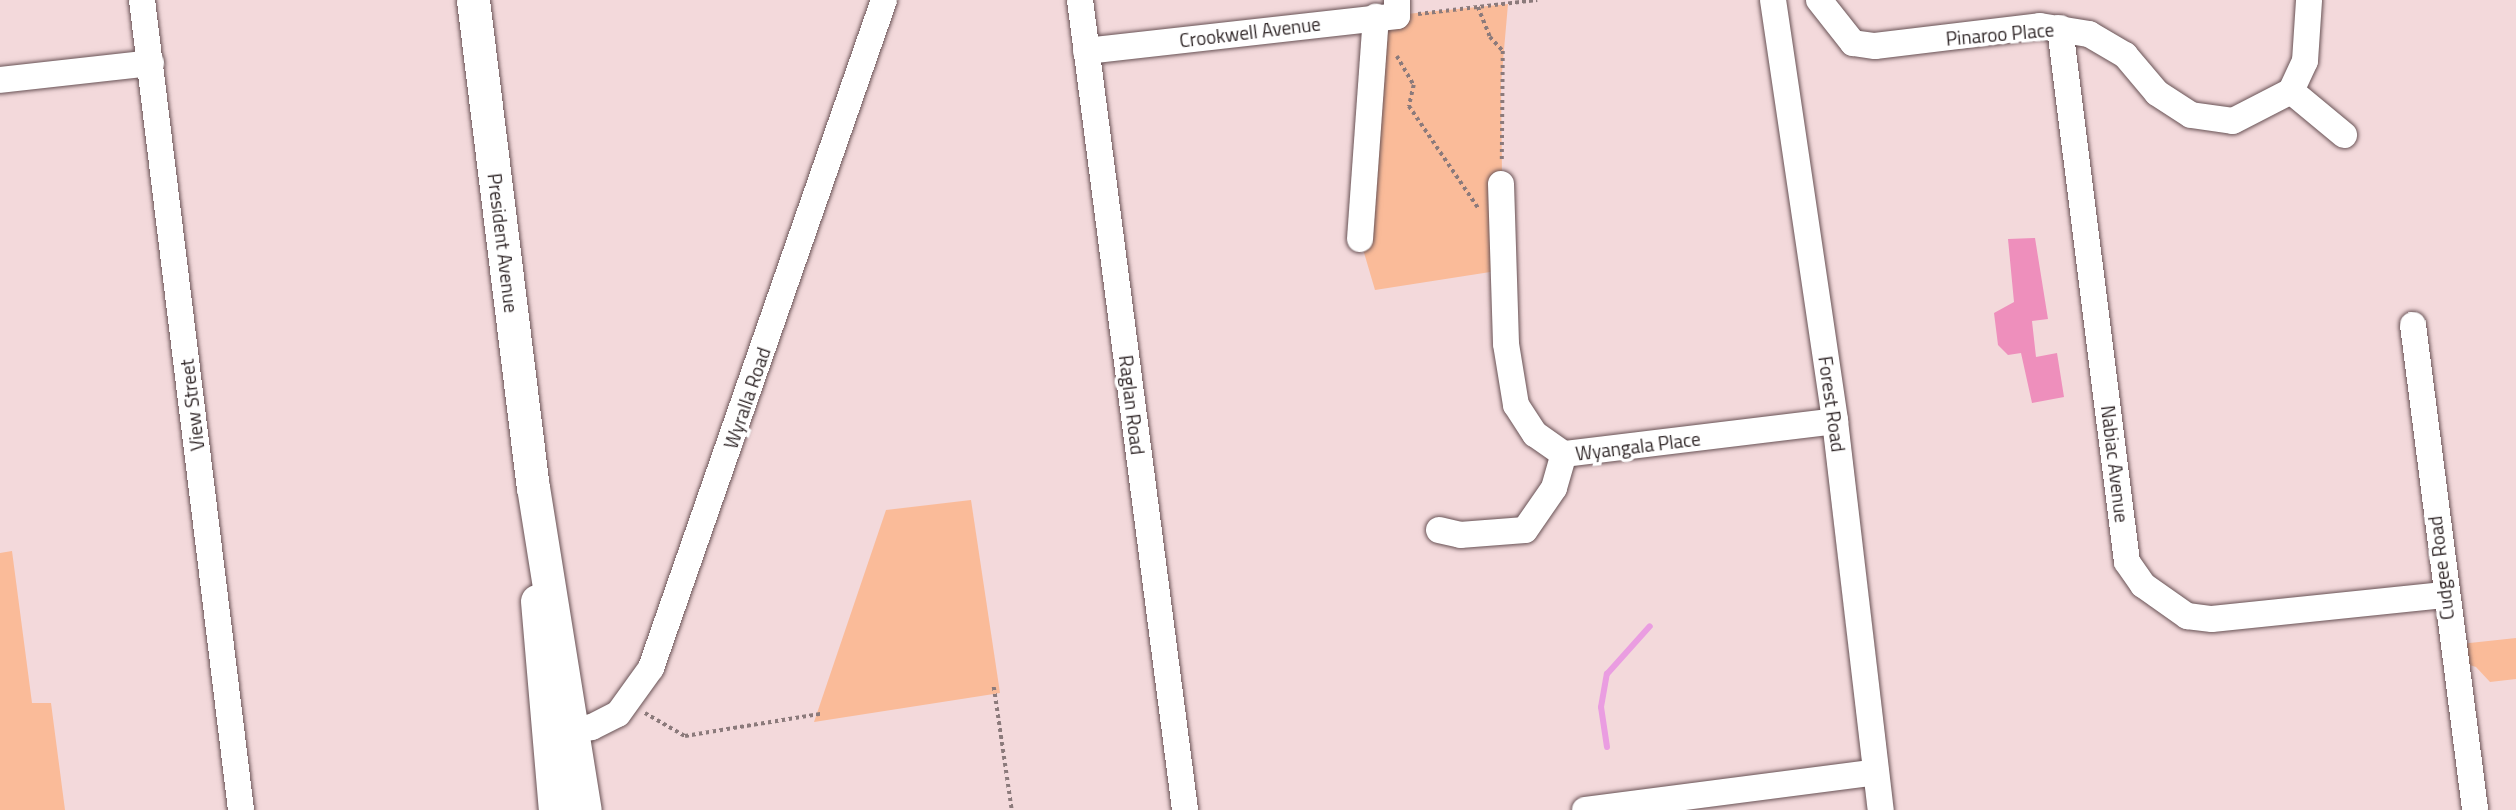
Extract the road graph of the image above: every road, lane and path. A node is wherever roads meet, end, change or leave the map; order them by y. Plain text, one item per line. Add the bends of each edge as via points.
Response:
1 (142, 0) edge
2 (472, 0) edge
3 (884, 0) edge
4 (1080, 0) edge
5 (1537, 0) edge
6 (1773, 0) edge
7 (1819, 0) edge
8 (2309, 0) edge
9 (1478, 7) junction
10 (1390, 11) edge
11 (2060, 27) junction
12 (1086, 51) junction
13 (1395, 53) dead end
14 (151, 63) junction
15 (0, 80) edge
16 (2291, 91) junction
17 (2344, 135) dead end
18 (1501, 184) joint
19 (1482, 217) dead end
20 (1360, 239) dead end
21 (2413, 325) dead end
22 (1835, 421) junction
23 (1564, 454) junction
24 (1439, 530) dead end
25 (2444, 595) junction
26 (994, 687) dead end
27 (630, 705) junction
28 (820, 714) dead end
29 (560, 732) junction
30 (1876, 772) junction
31 (241, 810) edge
32 (555, 810) edge
33 (585, 810) edge
34 (1012, 810) edge
35 (1185, 810) edge
36 (1585, 810) edge
37 (1881, 810) edge
38 (2475, 810) edge

1 - 14 street, View Street
2 - 29 main road, President Avenue
3 - 27 street, Wyralla Road via 700,534 651,668
4 - 12 street, Raglan Road
5 - 9 path
6 - 22 street, Forest Road
7 - 11 street, Pinaroo Place via 1853,43 1875,46
8 - 16 street via 2305,61
9 - 10 path
9 - 18 path via 1503,51
10 - 12 street, Crookwell Avenue
10 - 20 street
11 - 16 street, Pinaroo Place via 2089,34 2125,55 2157,93 2191,115 2233,121
11 - 25 street, Nabiac Avenue via 2127,562 2143,586 2186,616 2212,619
12 - 35 street, Raglan Road
13 - 19 path via 1414,85 1409,106
14 - 15 street
14 - 31 street, View Street
16 - 17 street
18 - 23 street, Wyangala Place via 1506,344 1516,405 1535,433
21 - 25 street, Cudgee Road
22 - 23 street, Wyangala Place
22 - 30 street, Forest Road
23 - 24 street via 1549,499 1525,530 1460,535
25 - 38 street, Cudgee Road
26 - 34 path
27 - 28 path via 685,736
27 - 29 street
29 - 32 main road, President Avenue
29 - 33 main road, President Avenue
30 - 36 street
30 - 37 street, Forest Road

